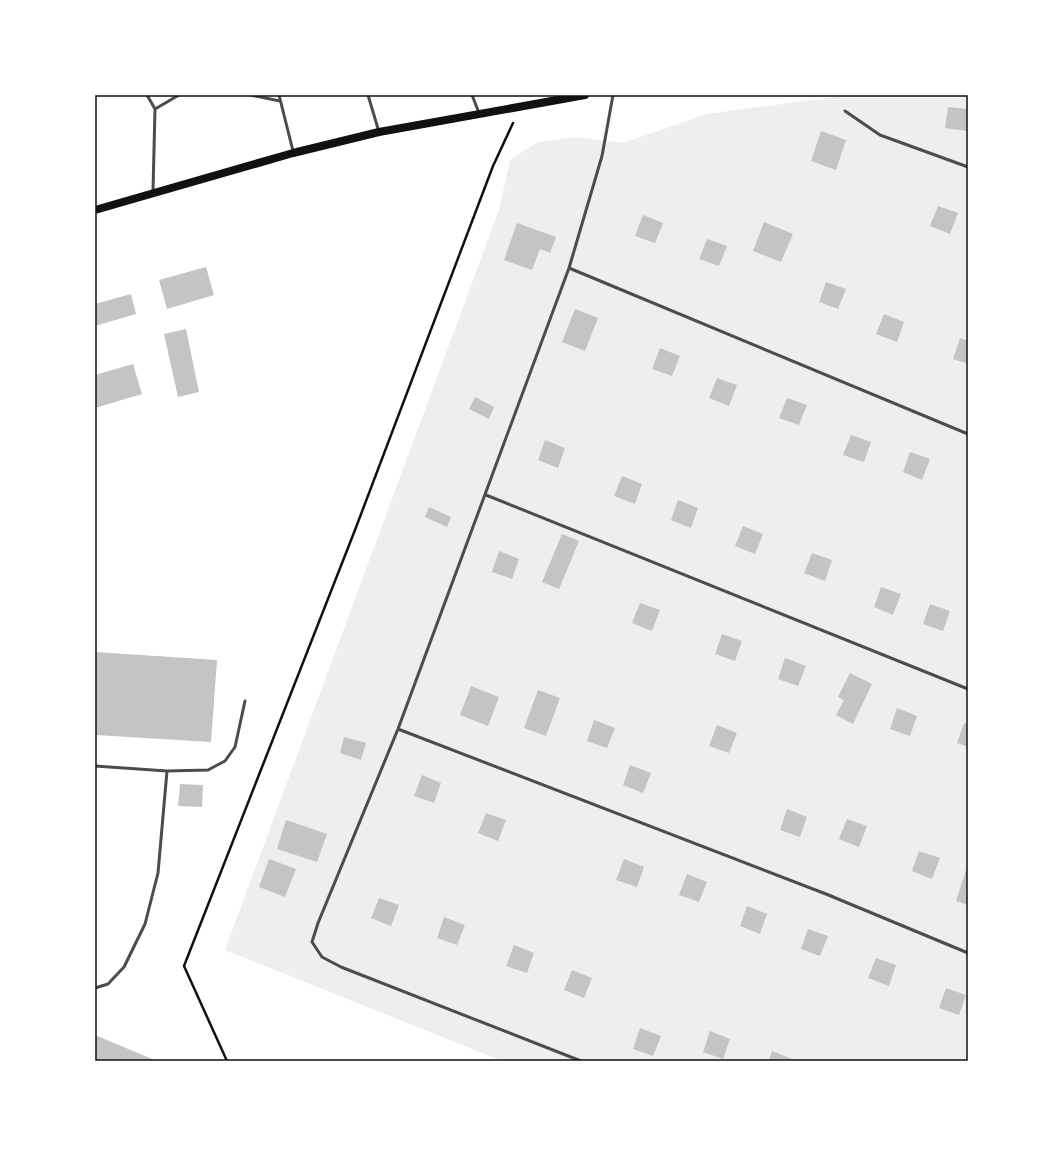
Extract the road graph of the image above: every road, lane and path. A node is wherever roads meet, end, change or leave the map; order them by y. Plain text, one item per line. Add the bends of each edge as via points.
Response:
1 (147, 95) edge
2 (179, 95) edge
3 (250, 95) edge
4 (278, 95) edge
5 (368, 95) edge
6 (472, 95) edge
7 (582, 95) edge
8 (613, 95) edge
9 (280, 101) junction
10 (522, 106) junction
11 (155, 109) junction
12 (845, 111) dead end
13 (479, 113) junction
14 (379, 132) junction
15 (293, 153) junction
16 (968, 167) edge
17 (153, 193) junction
18 (95, 210) edge
19 (569, 268) junction
20 (968, 434) edge
21 (486, 495) junction
22 (968, 689) edge
23 (245, 701) dead end
24 (398, 729) junction
25 (95, 766) edge
26 (167, 771) junction
27 (968, 954) edge
28 (95, 988) edge
29 (227, 1061) edge
30 (581, 1061) edge

1 - 11 lane
2 - 11 lane
3 - 9 lane
4 - 9 lane
5 - 14 lane
6 - 13 lane
7 - 10 main road
8 - 19 lane via 602,156
9 - 15 lane
10 - 13 main road
10 - 29 path via 493,166 358,523 184,966
11 - 17 lane
12 - 16 lane via 880,135
13 - 14 main road
14 - 15 main road
15 - 17 main road
17 - 18 main road
19 - 20 lane
19 - 21 lane
21 - 22 lane
21 - 24 lane
23 - 26 lane via 235,747 225,761 208,770
24 - 27 lane via 826,894
24 - 30 lane via 312,942 322,957 341,967
25 - 26 lane
26 - 28 lane via 158,873 145,924 124,968 108,984

